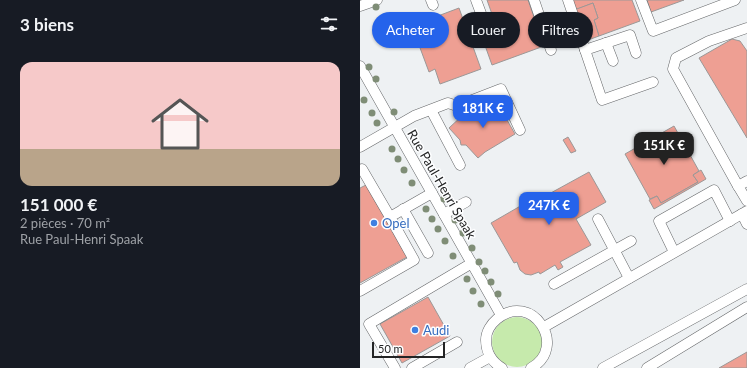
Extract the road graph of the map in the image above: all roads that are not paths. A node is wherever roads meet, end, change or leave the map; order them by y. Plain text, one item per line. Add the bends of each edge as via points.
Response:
1 (377, 0) edge
2 (476, 0) edge
3 (534, 0) edge
4 (568, 0) edge
5 (641, 0) edge
6 (735, 0) edge
7 (360, 6) edge
8 (480, 12) edge
9 (747, 28) edge
10 (606, 43) junction
11 (551, 50) dead end
12 (585, 50) junction
13 (636, 53) dead end
14 (613, 61) dead end
15 (360, 66) edge
16 (653, 82) dead end
17 (431, 110) junction
18 (395, 127) junction
19 (520, 130) dead end
20 (360, 147) edge
21 (460, 165) dead end
22 (362, 169) dead end
23 (743, 183) edge
24 (432, 193) junction
25 (747, 201) edge
26 (466, 202) dead end
27 (403, 209) junction
28 (744, 212) edge
29 (444, 214) junction
30 (390, 217) junction
31 (598, 219) dead end
32 (730, 220) junction
33 (747, 224) edge
34 (631, 241) dead end
35 (614, 250) junction
36 (674, 252) junction
37 (428, 253) dead end
38 (472, 263) junction
39 (629, 278) junction
40 (554, 284) dead end
41 (747, 289) edge
42 (360, 291) edge
43 (747, 307) edge
44 (502, 315) junction
45 (544, 327) junction
46 (456, 342) dead end
47 (490, 357) junction
48 (395, 368) edge
49 (412, 368) edge
50 (470, 368) edge
51 (502, 368) edge
52 (531, 368) edge
53 (604, 368) edge
54 (646, 368) edge

1 - 7 street
2 - 8 street
3 - 11 street
4 - 12 street
5 - 6 street via 653,31
9 - 23 street via 709,41 676,58 673,70
10 - 12 street
10 - 13 street via 630,35
10 - 14 street
12 - 16 street via 602,100
15 - 18 street, Rue Paul-Henri Spaak
17 - 18 street
17 - 19 street via 448,103 456,106 501,89
17 - 21 street
18 - 20 street
18 - 24 street, Rue Paul-Henri Spaak
22 - 30 street
23 - 25 street
24 - 27 street
24 - 29 street, Rue Paul-Henri Spaak
26 - 29 street
27 - 30 street
27 - 37 street
28 - 32 street
28 - 33 street
29 - 38 street, Rue Paul-Henri Spaak
30 - 42 street via 414,260
31 - 35 street
32 - 36 street
32 - 36 street via 714,190 666,217 659,221
34 - 35 street
35 - 39 street
35 - 40 street
36 - 39 street
38 - 44 street, Rue Paul-Henri Spaak
38 - 48 street via 369,324
39 - 45 street
41 - 53 street
43 - 54 street
44 - 45 street via 520,311 538,319
44 - 47 street via 494,321 488,334 487,348
45 - 52 street via 547,348 543,357
46 - 49 street
47 - 50 street
47 - 51 street

